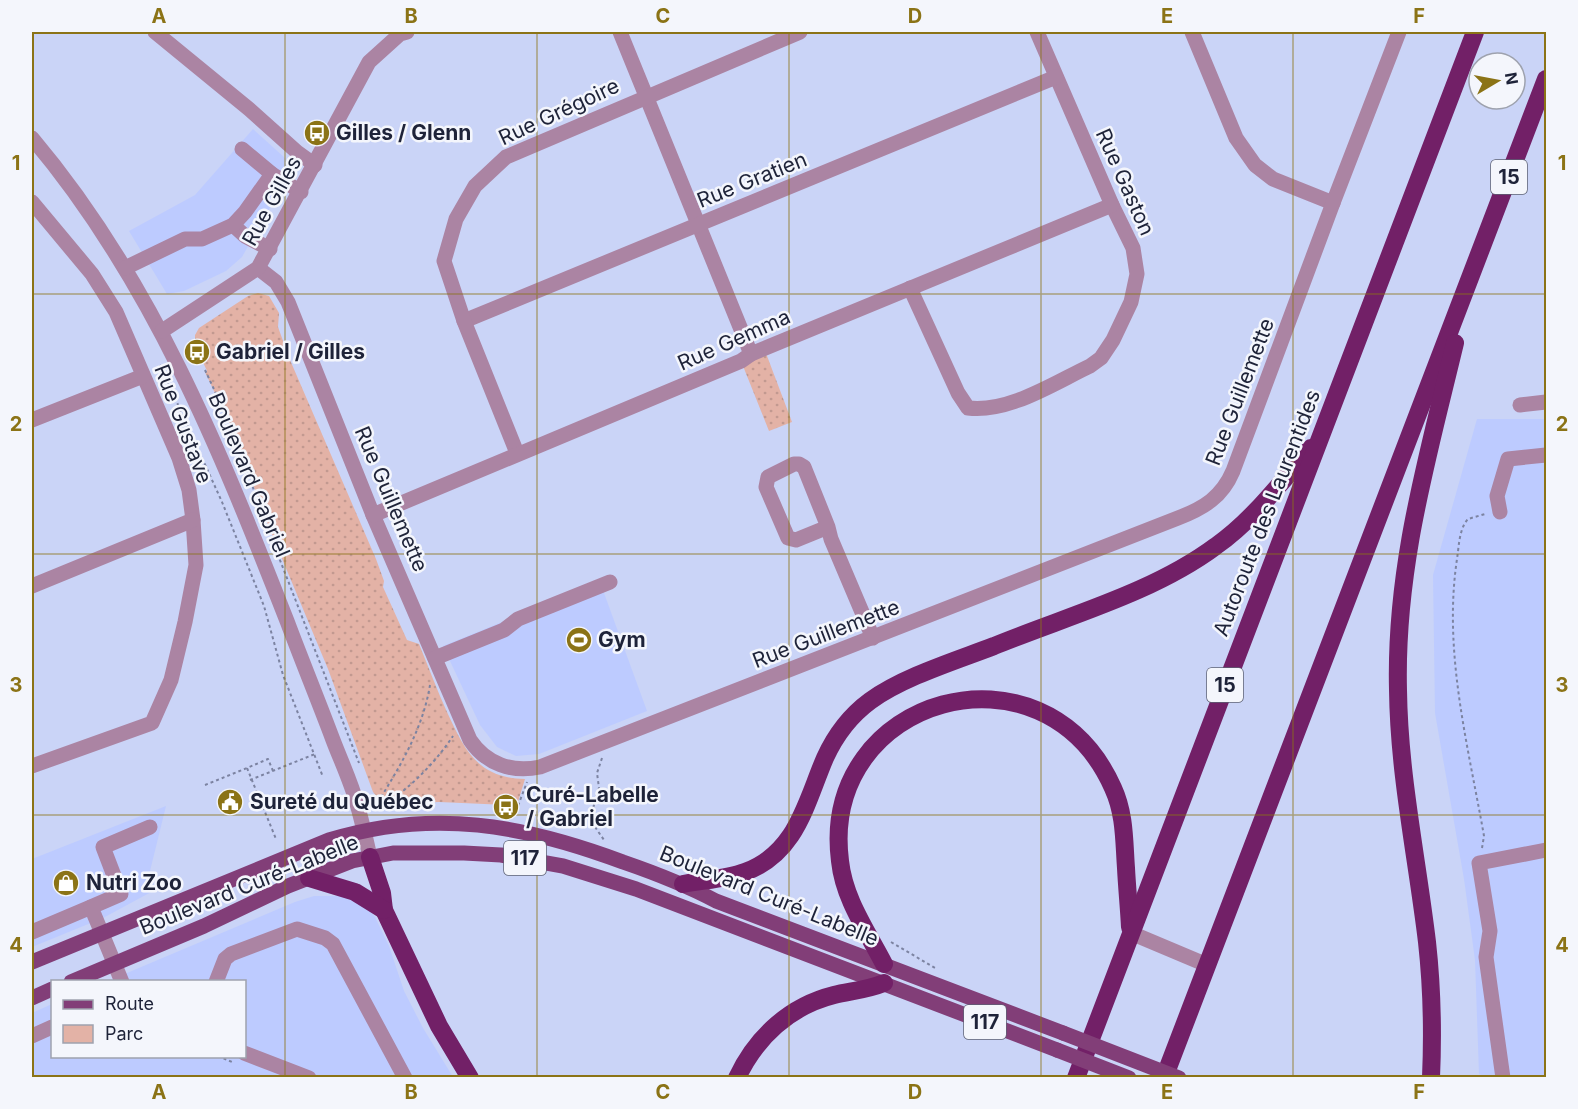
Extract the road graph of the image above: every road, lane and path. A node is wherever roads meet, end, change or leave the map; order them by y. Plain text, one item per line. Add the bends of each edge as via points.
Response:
1 (155, 32) edge
2 (401, 32) edge
3 (620, 32) edge
4 (800, 32) edge
5 (1037, 32) edge
6 (1192, 32) edge
7 (1399, 32) edge
8 (1475, 32) edge
9 (1056, 77) junction
10 (1546, 79) edge
11 (646, 96) junction
12 (32, 138) edge
13 (242, 149) dead end
14 (315, 165) junction
15 (272, 174) junction
16 (301, 192) junction
17 (32, 202) edge
18 (1333, 202) junction
19 (1112, 205) junction
20 (233, 225) junction
21 (698, 225) junction
22 (270, 249) junction
23 (125, 268) junction
24 (258, 268) junction
25 (1472, 274) junction
26 (910, 288) junction
27 (464, 321) junction
28 (162, 331) junction
29 (751, 354) junction
30 (159, 363) dead end
31 (205, 370) dead end
32 (143, 376) junction
33 (1546, 402) edge
34 (1520, 405) dead end
35 (32, 420) edge
36 (1320, 438) junction
37 (517, 453) junction
38 (1546, 455) edge
39 (1500, 512) dead end
40 (373, 515) junction
41 (1479, 515) dead end
42 (193, 520) junction
43 (828, 526) junction
44 (610, 582) dead end
45 (32, 586) edge
46 (873, 638) junction
47 (435, 658) junction
48 (430, 680) dead end
49 (464, 726) junction
50 (609, 740) junction
51 (315, 754) junction
52 (251, 761) dead end
53 (254, 765) junction
54 (32, 766) edge
55 (360, 766) dead end
56 (247, 768) junction
57 (273, 771) junction
58 (323, 777) dead end
59 (207, 779) dead end
60 (528, 779) dead end
61 (251, 780) junction
62 (378, 802) dead end
63 (384, 805) dead end
64 (516, 811) dead end
65 (150, 827) dead end
66 (364, 831) junction
67 (1484, 836) dead end
68 (276, 839) dead end
69 (604, 840) dead end
70 (1546, 850) edge
71 (370, 857) junction
72 (309, 878) junction
73 (683, 884) junction
74 (91, 907) junction
75 (384, 910) junction
76 (32, 932) edge
77 (101, 933) junction
78 (1131, 933) junction
79 (32, 962) edge
80 (114, 963) junction
81 (884, 964) junction
82 (1207, 965) junction
83 (73, 980) edge
84 (122, 980) edge
85 (216, 980) edge
86 (884, 983) junction
87 (51, 989) edge
88 (32, 998) edge
89 (51, 1027) edge
90 (32, 1036) edge
91 (246, 1054) edge
92 (309, 1077) edge
93 (405, 1077) edge
94 (470, 1077) edge
95 (737, 1077) edge
96 (1076, 1077) edge
97 (1129, 1077) edge
98 (1164, 1077) edge
99 (1179, 1077) edge
100 (1431, 1077) edge
101 (1503, 1077) edge

1 - 14 street
2 - 14 street, Rue Gilles via 369,62
3 - 11 street
4 - 11 street, Rue Grégoire
5 - 9 street, Rue Gaston
6 - 18 street via 1236,138 1255,165 1274,179
7 - 18 street, Rue Guillemette
8 - 36 highway, Autoroute des Laurentides / 15
9 - 19 street, Rue Gaston
9 - 21 street, Rue Gratien
10 - 25 highway, 15
11 - 21 street
11 - 27 street, Rue Grégoire via 506,157 476,186 456,219 444,261
12 - 23 street, Boulevard Gabriel via 75,192
13 - 15 street
14 - 16 street, Rue Gilles
15 - 16 street
15 - 20 street
16 - 22 street, Rue Gilles
17 - 32 street, Rue Gustave via 92,274 114,308
18 - 46 street, Rue Guillemette via 1233,471 1220,493 1192,513
19 - 26 street, Rue Gemma
19 - 26 street, Rue Gaston via 1133,248 1137,274 1131,302 1113,340 1090,366 1012,403 983,410 968,408
20 - 22 street
20 - 23 street via 202,239 185,239
21 - 27 street, Rue Gratien
21 - 29 street
22 - 24 street, Rue Gilles
23 - 28 street, Boulevard Gabriel
24 - 28 street, Rue Gilles
24 - 40 street, Rue Guillemette via 283,291
25 - 82 highway, 15
25 - 100 highway via 1410,533 1398,640 1402,756 1430,969
26 - 29 street, Rue Gemma
27 - 37 street, Rue Grégoire
28 - 66 street, Boulevard Gabriel via 248,522 353,792
29 - 37 street, Rue Gemma via 741,362
30 - 51 path, Boulevard Gabriel via 256,585 283,675
31 - 55 path, Boulevard Gabriel via 234,432
32 - 35 street
32 - 42 street, Rue Gustave via 179,458
33 - 34 street
36 - 73 highway via 1244,522 1192,562 1122,596 911,680 869,702 835,739 799,824 776,854 745,873
36 - 78 highway, Autoroute des Laurentides / 15
37 - 40 street, Rue Gemma
38 - 39 street via 1509,459 1497,496
40 - 47 street, Rue Guillemette
41 - 67 path via 1468,519 1462,529 1453,613 1457,682
42 - 45 street
42 - 54 street, Rue Gustave via 196,565 185,622 171,680 152,723
43 - 43 street via 803,465 794,464 768,477 766,487 788,538 796,540
43 - 46 street
44 - 47 street
46 - 50 street, Rue Guillemette
47 - 49 street, Rue Guillemette
48 - 62 path via 428,699 413,742
49 - 50 street, Rue Guillemette via 474,745 489,759 520,770 540,768
49 - 63 path via 409,786
50 - 69 path via 597,773 598,788 591,815
51 - 57 path
51 - 58 path, Boulevard Gabriel
52 - 53 path
53 - 56 path
53 - 57 path via 268,759
56 - 59 path via 207,784
56 - 61 path
57 - 61 path
60 - 64 path
61 - 68 path
65 - 74 street via 103,847 121,894
66 - 71 street, Boulevard Gabriel
66 - 73 main road, Boulevard Curé-Labelle / 117 via 439,824 511,829 568,843
66 - 77 main road, Boulevard Curé-Labelle / 117 via 313,846
70 - 101 street via 1479,863 1490,931 1485,957
71 - 72 main road, Boulevard Curé-Labelle / 117
71 - 75 highway
71 - 86 main road, Boulevard Curé-Labelle / 117 via 393,853 464,853 563,866
72 - 75 highway via 355,892
72 - 80 main road, Boulevard Curé-Labelle / 117
73 - 81 main road, Boulevard Curé-Labelle / 117 via 716,901
74 - 76 street
74 - 77 street
75 - 94 highway via 439,1026
77 - 79 main road, Boulevard Curé-Labelle / 117
77 - 80 street
78 - 81 highway via 1121,812 1112,784 1095,756 1070,730 1041,712 1007,700 964,699 920,712 885,736 860,766 845,801 838,842 844,882 856,914
78 - 82 street
78 - 96 highway, Autoroute des Laurentides / 15
80 - 83 main road, Boulevard Curé-Labelle / 117
80 - 84 street
81 - 99 main road, Boulevard Curé-Labelle / 117, bridge
82 - 98 highway, 15
85 - 93 street via 231,954 297,929 325,938 333,944
86 - 95 highway via 827,997 788,1016 756,1045
86 - 97 main road, Boulevard Curé-Labelle / 117, bridge
87 - 88 main road
89 - 90 street
91 - 92 street

